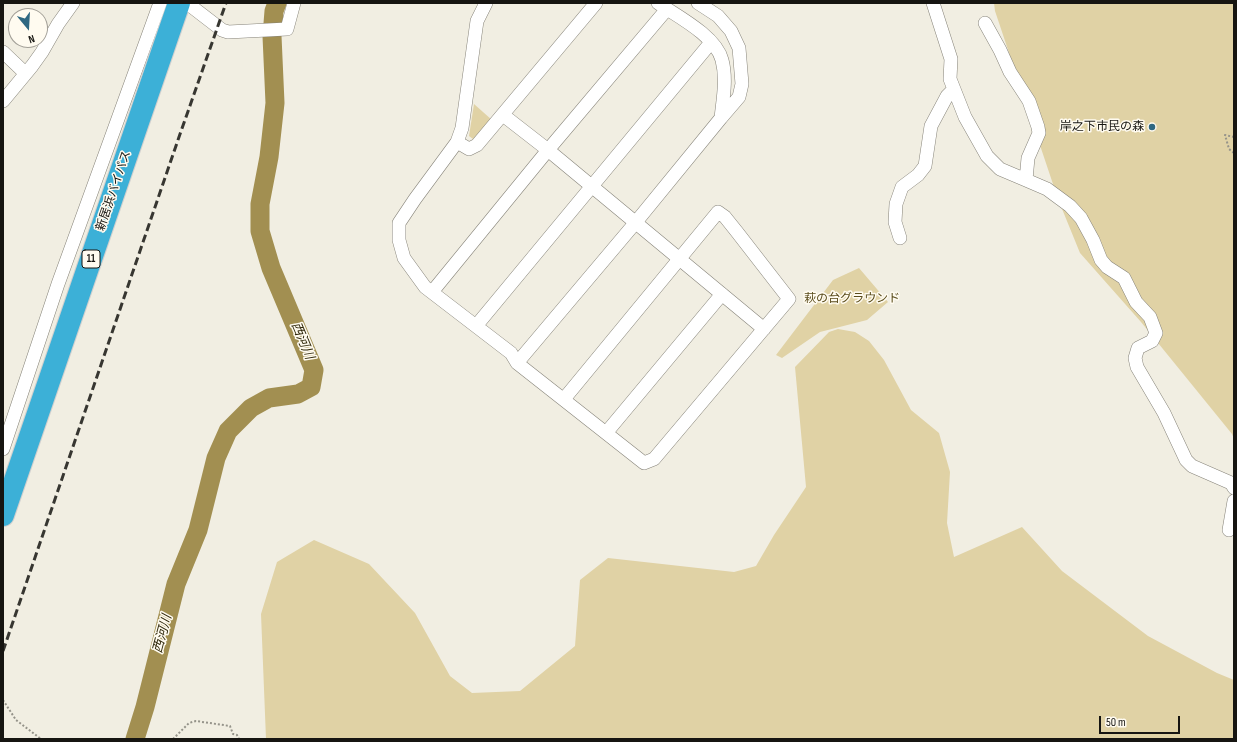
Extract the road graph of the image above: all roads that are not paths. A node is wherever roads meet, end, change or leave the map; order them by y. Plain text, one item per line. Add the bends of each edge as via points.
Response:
1 (73, 3) edge
2 (160, 3) edge
3 (179, 3) edge
4 (187, 3) edge
5 (294, 3) edge
6 (486, 3) edge
7 (596, 3) edge
8 (698, 3) edge
9 (933, 3) edge
10 (662, 6) edge
11 (985, 23) dead end
12 (713, 44) junction
13 (3, 52) edge
14 (25, 73) junction
15 (954, 89) junction
16 (3, 101) edge
17 (503, 115) junction
18 (721, 118) junction
19 (457, 142) junction
20 (548, 150) junction
21 (1026, 180) junction
22 (592, 186) junction
23 (636, 222) junction
24 (900, 238) dead end
25 (680, 259) junction
26 (432, 292) junction
27 (722, 294) junction
28 (476, 326) junction
29 (764, 328) junction
30 (517, 363) junction
31 (564, 400) junction
32 (606, 433) junction
33 (3, 449) edge
34 (1234, 488) edge
35 (1234, 501) edge
36 (5, 505) edge
37 (1229, 530) dead end

1 - 14 street via 42,52
2 - 33 street via 58,284
3 - 36 highway, 新居浜バイパス / 11
4 - 5 street via 228,32 287,29
6 - 19 street via 478,21 462,128
7 - 17 street
8 - 18 street via 718,16 731,31 739,48 742,84 739,97
9 - 15 street via 951,59 950,79
10 - 12 street via 699,30
10 - 20 street
11 - 21 street via 1010,72 1029,101 1038,126 1039,133 1028,158
12 - 18 street via 722,58 724,81
12 - 22 street via 708,46
13 - 14 street
14 - 16 street
15 - 21 street via 965,117 987,156 1000,169
15 - 24 street via 947,96 931,126 925,166 902,187 896,204 895,222
17 - 19 street via 477,146 469,149
17 - 20 street
18 - 23 street
19 - 26 street via 399,223 399,240 404,258
20 - 22 street
20 - 26 street
21 - 34 street via 1047,189 1082,218 1101,260 1124,278 1136,302 1150,317 1156,333 1152,341 1138,348 1135,358 1137,367 1164,413 1186,460 1192,466 1230,483
22 - 23 street
22 - 28 street
23 - 25 street
23 - 30 street
25 - 27 street
25 - 29 street via 718,212 725,217 789,299
25 - 31 street
26 - 28 street
27 - 29 street
27 - 32 street
28 - 30 street via 511,353
29 - 32 street via 654,459 644,463
30 - 31 street
31 - 32 street
35 - 37 street

